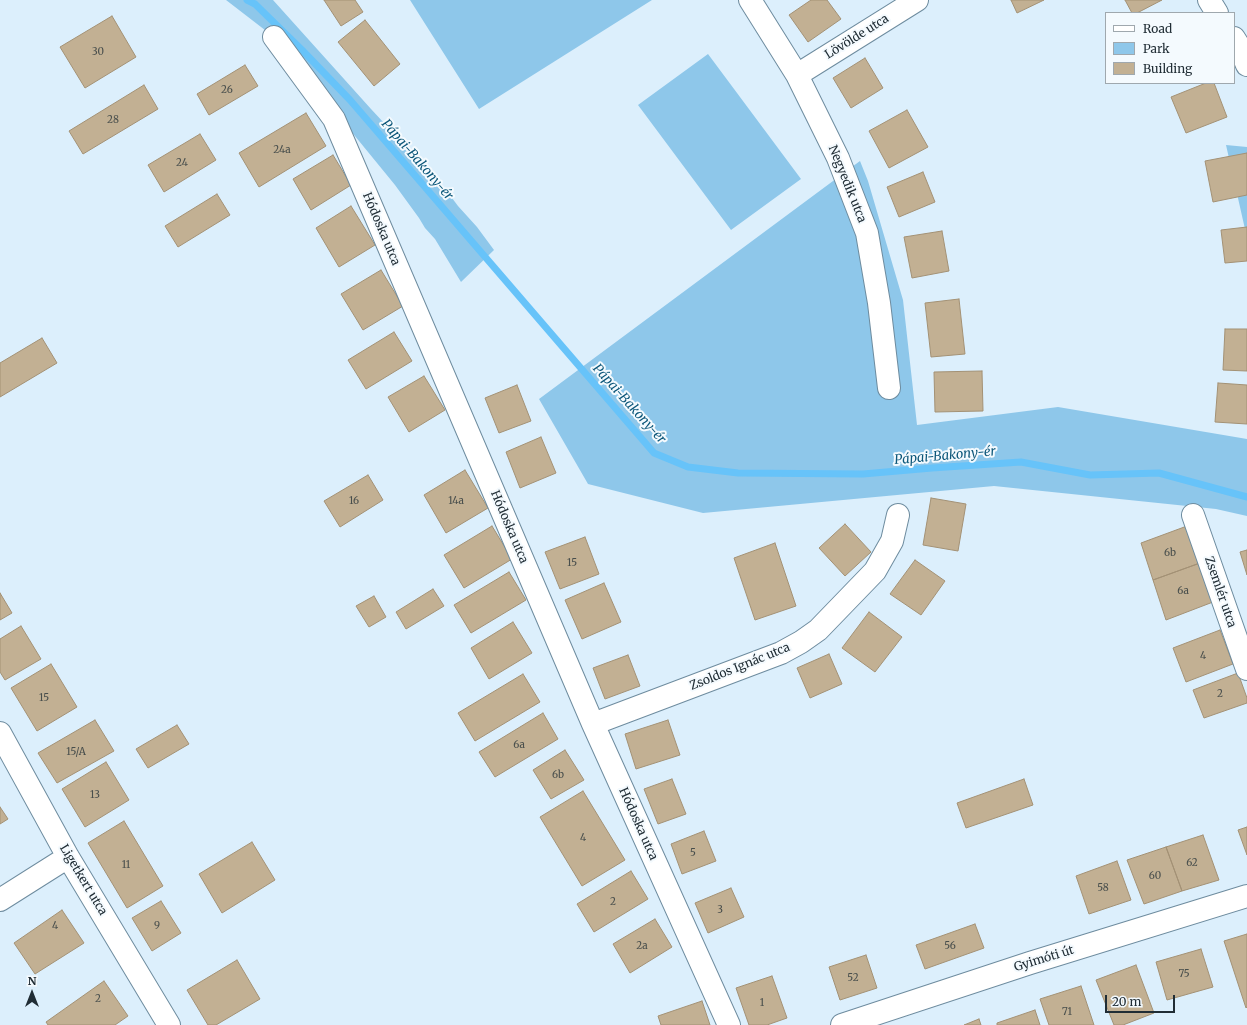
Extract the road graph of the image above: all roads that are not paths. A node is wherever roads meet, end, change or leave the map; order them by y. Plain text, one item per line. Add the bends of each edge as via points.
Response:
1 (750, 0) edge
2 (917, 0) edge
3 (1209, 0) edge
4 (1216, 12) edge
5 (274, 37) dead end
6 (1235, 40) edge
7 (1247, 65) edge
8 (797, 75) junction
9 (889, 388) dead end
10 (898, 515) dead end
11 (1194, 515) dead end
12 (1247, 669) edge
13 (593, 724) junction
14 (0, 733) edge
15 (68, 857) junction
16 (1247, 896) edge
17 (0, 900) edge
18 (169, 1025) edge
19 (729, 1025) edge
20 (842, 1025) edge

1 - 8 street, Negyedik utca
2 - 8 street, Lövölde utca
3 - 4 street
5 - 13 street, Hódoska utca via 334,119
6 - 7 street
8 - 9 street, Negyedik utca via 838,158 867,233 880,303
10 - 13 street, Zsoldos Ignác utca via 892,541 876,571 818,630 801,642 781,653
11 - 12 street, Zsemlér utca
13 - 19 street, Hódoska utca
14 - 15 street, Ligetkert utca
15 - 17 street
15 - 18 street, Ligetkert utca
16 - 20 street, Gyimóti út via 1030,963

